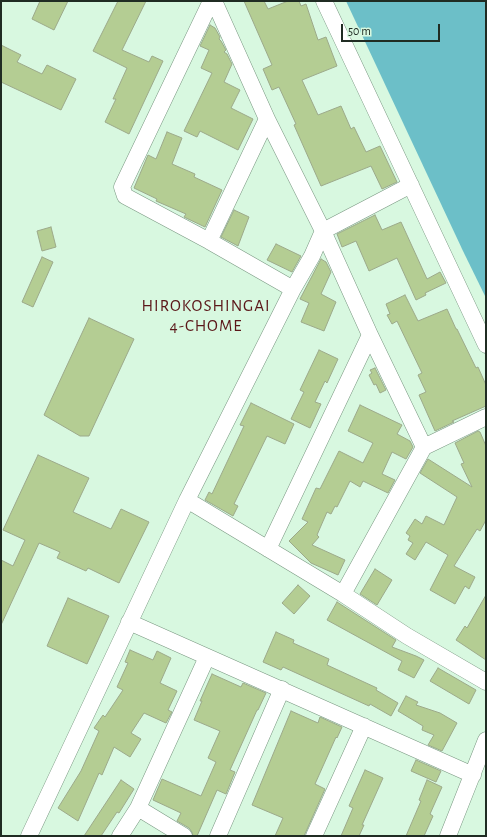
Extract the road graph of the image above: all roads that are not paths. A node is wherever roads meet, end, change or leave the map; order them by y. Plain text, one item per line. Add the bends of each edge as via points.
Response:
1 (212, 1) edge
2 (324, 1) edge
3 (267, 119) junction
4 (411, 185) junction
5 (323, 231) junction
6 (209, 241) junction
7 (293, 289) junction
8 (370, 336) junction
9 (486, 345) edge
10 (486, 417) edge
11 (424, 447) junction
12 (187, 500) junction
13 (268, 548) junction
14 (343, 594) junction
15 (129, 622) junction
16 (207, 656) junction
17 (486, 682) edge
18 (282, 689) junction
19 (364, 726) junction
20 (486, 740) edge
21 (473, 775) junction
22 (138, 808) junction
23 (29, 836) edge
24 (120, 836) edge
25 (184, 836) edge
26 (218, 836) edge
27 (314, 836) edge
28 (448, 836) edge

1 - 3 street
1 - 6 street via 122,187 125,196
2 - 4 street
3 - 5 street
3 - 6 street
4 - 5 street
4 - 9 street
5 - 7 street
5 - 8 street
6 - 7 street
7 - 12 street
8 - 11 street
8 - 13 street
10 - 11 street
11 - 14 street
12 - 13 street
12 - 15 street
13 - 14 street
14 - 17 street via 407,636
15 - 16 street
15 - 23 street
16 - 18 street
16 - 22 street
18 - 19 street
18 - 26 street
19 - 21 street
19 - 27 street
20 - 21 street
21 - 28 street
22 - 24 street
22 - 25 street

